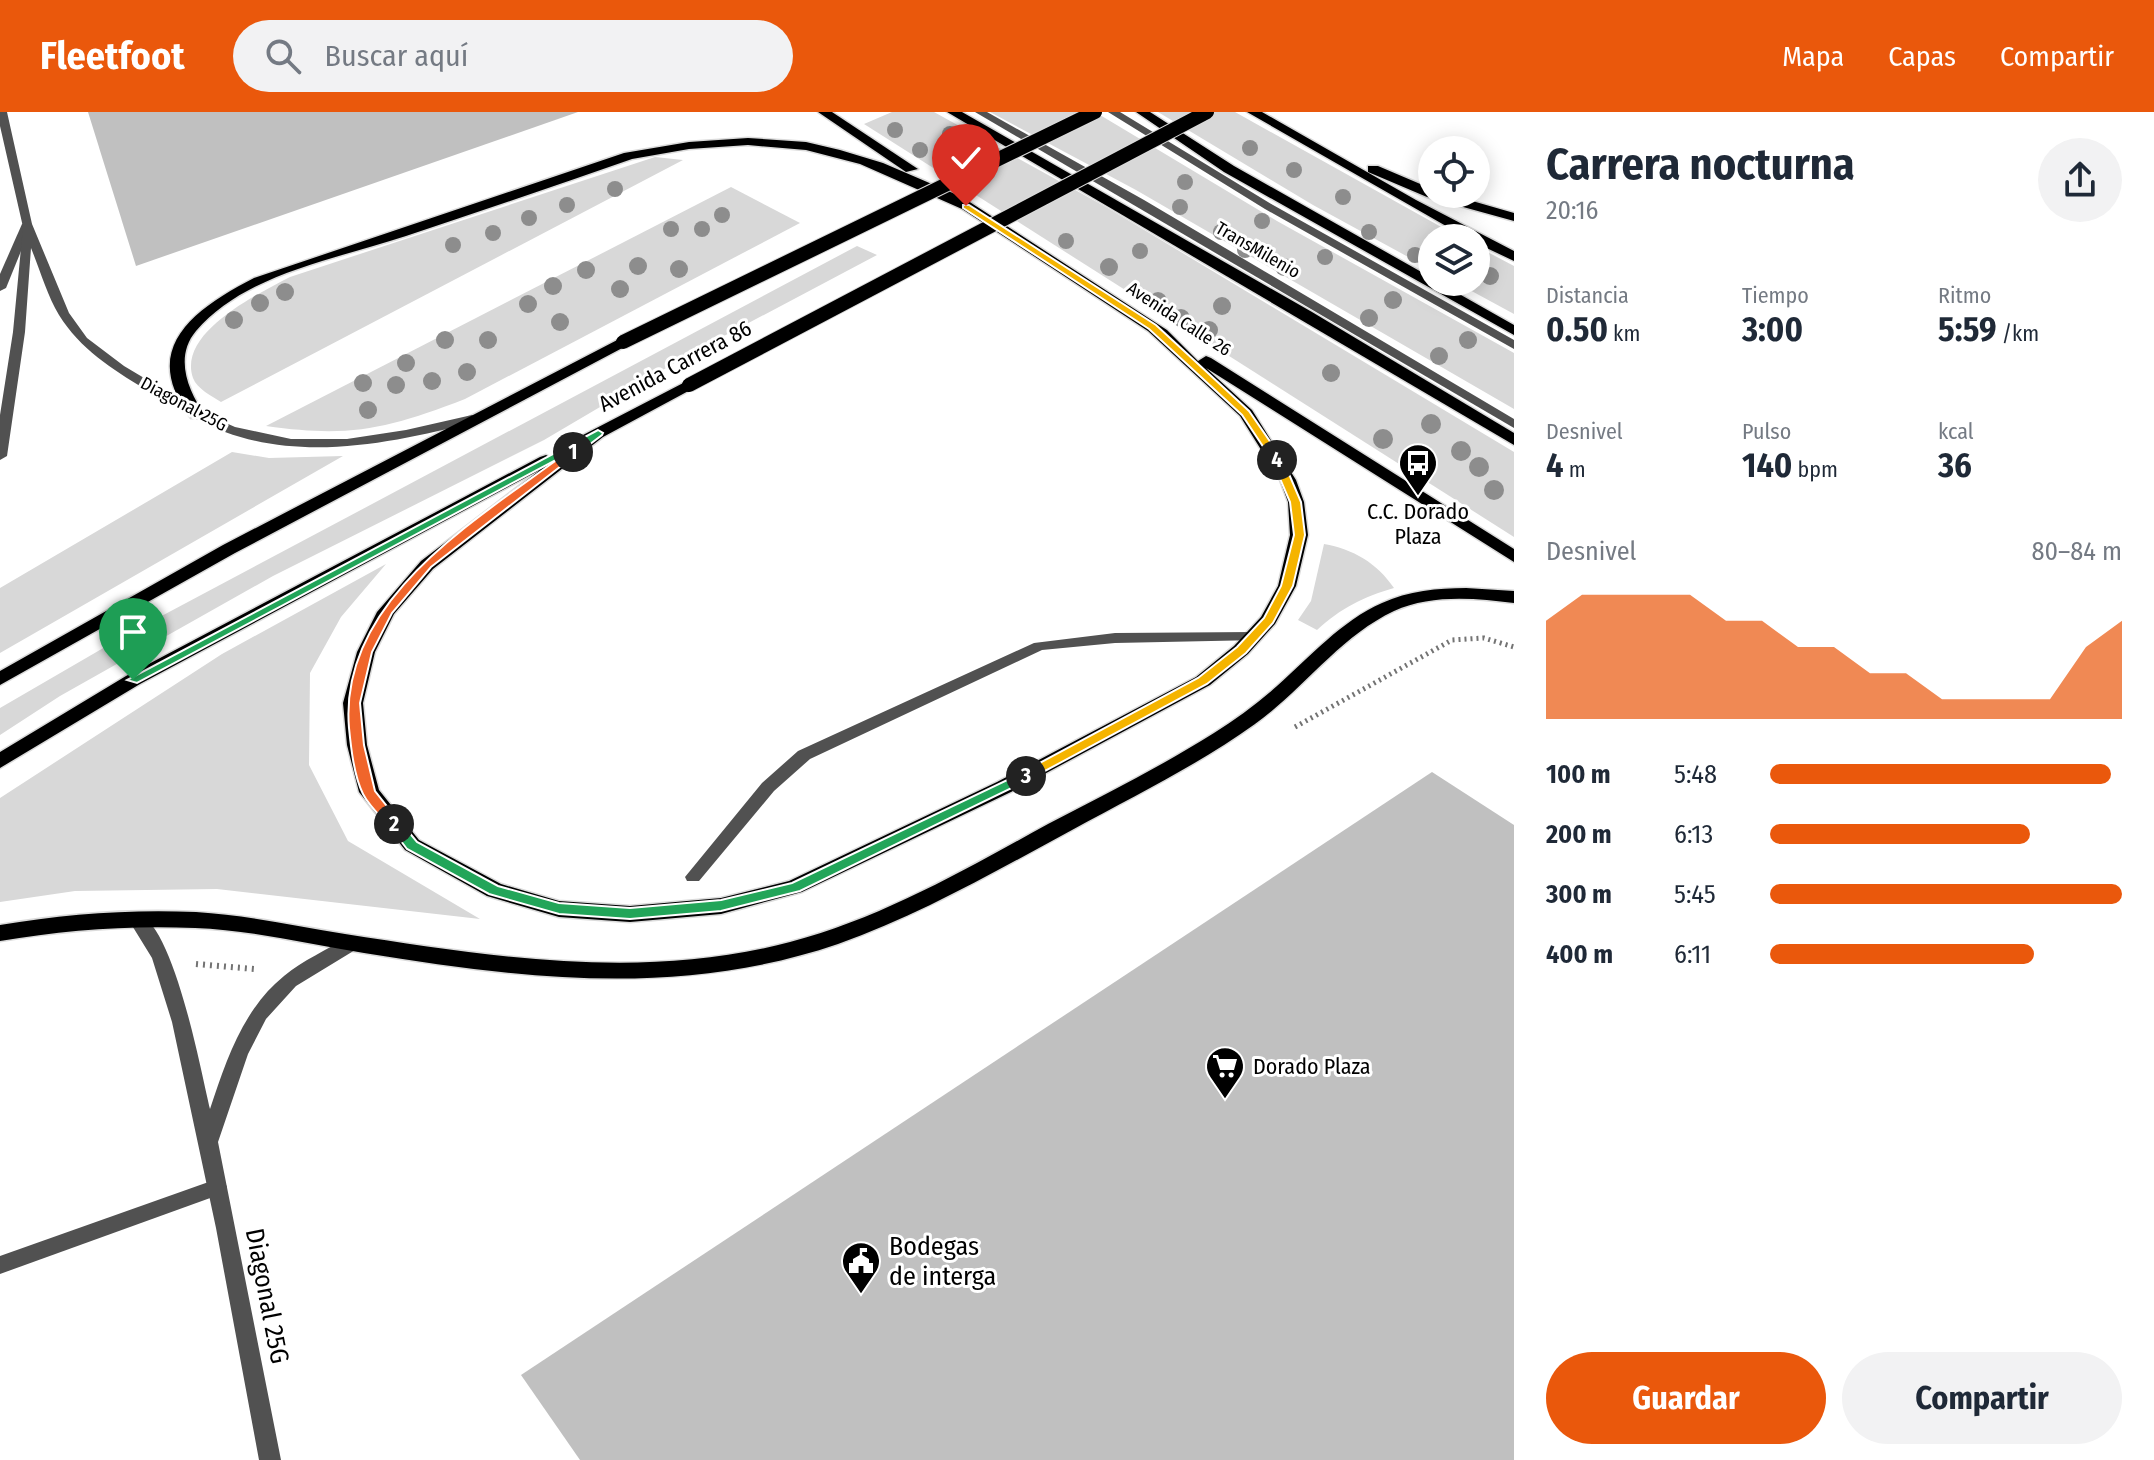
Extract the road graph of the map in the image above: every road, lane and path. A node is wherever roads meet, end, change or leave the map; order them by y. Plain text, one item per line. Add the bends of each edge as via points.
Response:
1 (2, 112) edge
2 (824, 112) edge
3 (953, 112) edge
4 (980, 112) edge
5 (1095, 112) edge
6 (1113, 112) edge
7 (1142, 112) edge
8 (1207, 112) edge
9 (1253, 112) edge
10 (1284, 130) junction
11 (1418, 188) edge
12 (966, 206) junction
13 (1482, 208) edge
14 (1514, 217) edge
15 (27, 224) junction
16 (1514, 257) edge
17 (0, 288) edge
18 (1153, 327) junction
19 (1514, 331) edge
20 (1514, 345) edge
21 (197, 415) junction
22 (472, 419) junction
23 (1514, 424) edge
24 (598, 433) junction
25 (1514, 440) edge
26 (0, 456) edge
27 (1514, 557) edge
28 (1514, 597) edge
29 (1254, 637) junction
30 (0, 679) edge
31 (0, 761) edge
32 (693, 877) dead end
33 (137, 919) junction
34 (0, 933) edge
35 (354, 942) junction
36 (164, 961) junction
37 (304, 973) junction
38 (209, 1142) junction
39 (217, 1187) junction
40 (0, 1265) edge
41 (270, 1460) edge

1 - 15 street, Diagonal 25G
2 - 12 main road, Avenida Calle 26
3 - 25 main road
4 - 23 street, TransMilenio
5 - 22 main road, Avenida Carrera 86, bridge
6 - 20 street, TransMilenio
7 - 19 main road via 1229,169
8 - 24 main road, Avenida Carrera 86, bridge
9 - 10 main road
10 - 11 main road
10 - 16 main road
12 - 18 main road, Avenida Calle 26
12 - 21 main road via 865,160 791,143 680,144 629,156 280,274 211,310 191,329 175,359 185,402
13 - 14 main road
15 - 17 street
15 - 21 street, Diagonal 25G via 63,313 83,341
15 - 26 street, Diagonal 25G via 19,332
18 - 27 main road, Avenida Calle 26
18 - 29 main road via 1246,413 1292,491 1299,535 1287,586
21 - 22 street, Diagonal 25G via 231,430 291,443 347,443
22 - 30 main road, Avenida Carrera 86
24 - 29 main road via 427,565 386,612 366,652 353,703 369,792 412,845 494,890 559,909 630,914 721,906 795,887 1004,787 1203,681
24 - 31 main road, Avenida Carrera 86 via 133,680
28 - 35 main road via 1457,593 1388,607 1252,717 1188,759 949,887 845,933 752,960 629,971 568,970
29 - 32 street via 1127,638 1039,646 804,755 768,787
33 - 34 main road via 48,924
33 - 35 main road via 199,920
33 - 36 street, Diagonal 25G
35 - 37 street, Diagonal 25G
36 - 37 path
36 - 38 street, Diagonal 25G
37 - 38 street, Diagonal 25G via 266,1005 246,1035
38 - 39 street, Diagonal 25G
39 - 40 street
39 - 41 street, Diagonal 25G

